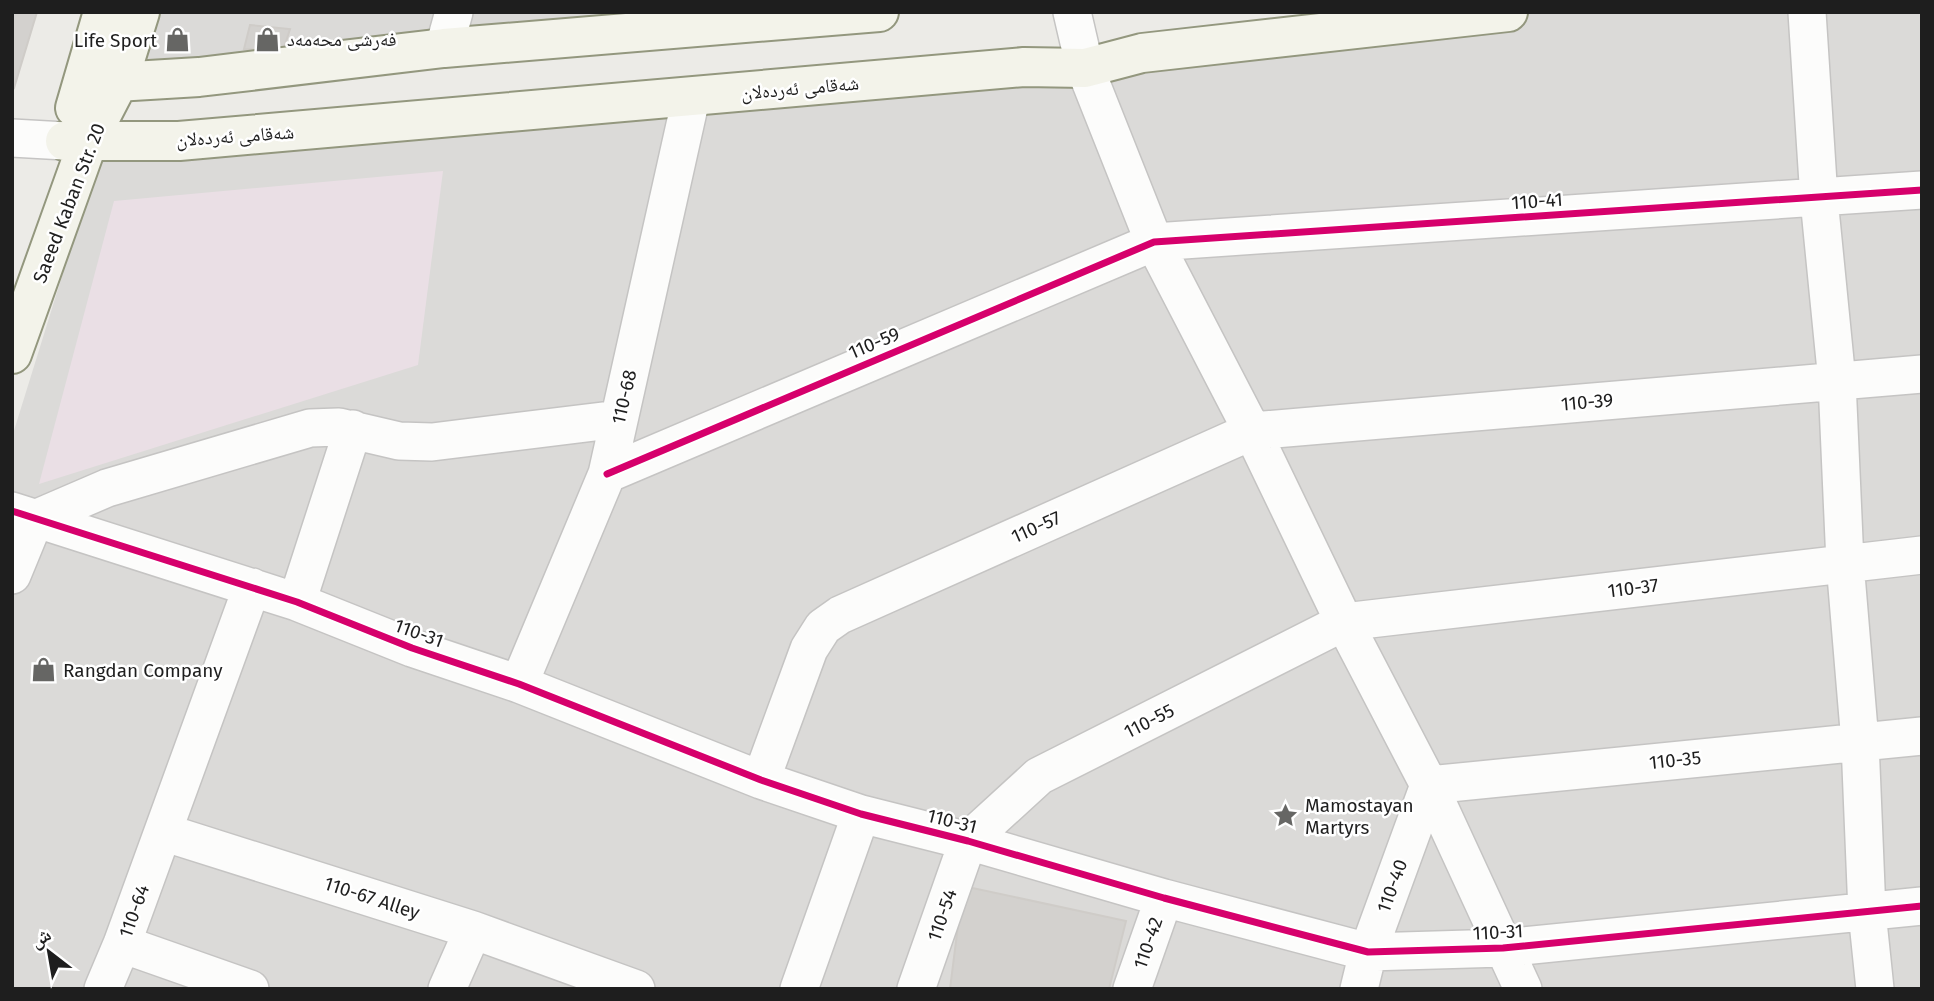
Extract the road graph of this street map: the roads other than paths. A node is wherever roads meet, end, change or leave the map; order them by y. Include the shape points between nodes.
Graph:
1 (103, 12) edge
2 (140, 12) edge
3 (551, 12) edge
4 (879, 12) edge
5 (1072, 12) edge
6 (1508, 12) edge
7 (1807, 12) edge
8 (727, 17) edge
9 (449, 30) edge
10 (497, 44) junction
11 (1085, 68) junction
12 (101, 83) junction
13 (691, 98) junction
14 (12, 138) edge
15 (77, 140) junction
16 (1922, 190) edge
17 (1819, 198) junction
18 (1154, 242) junction
19 (12, 286) edge
20 (12, 354) edge
21 (1922, 374) edge
22 (1837, 381) junction
23 (619, 419) junction
24 (353, 429) junction
25 (1252, 431) junction
26 (607, 474) junction
27 (24, 515) edge
28 (1922, 555) edge
29 (1845, 563) junction
30 (12, 575) edge
31 (252, 587) junction
32 (297, 602) junction
33 (1344, 622) junction
34 (519, 684) junction
35 (1922, 736) edge
36 (1860, 742) junction
37 (761, 780) junction
38 (1429, 785) junction
39 (861, 814) junction
40 (163, 832) junction
41 (968, 841) junction
42 (1164, 898) junction
43 (1922, 906) edge
44 (1867, 912) junction
45 (472, 930) junction
46 (122, 944) junction
47 (1503, 948) junction
48 (1368, 952) junction
49 (576, 979) edge
50 (103, 989) edge
51 (250, 989) edge
52 (447, 989) edge
53 (636, 989) edge
54 (799, 989) edge
55 (916, 989) edge
56 (1132, 989) edge
57 (1359, 989) edge
58 (1522, 989) edge
59 (1875, 989) edge

1 - 12 main road, Saeed Kaban Str. 20
2 - 12 main road, Saeed Kaban Str. 20
3 - 10 main road
4 - 8 main road
5 - 11 street
6 - 11 main road, شەقامی ئەردەلان via 1142,53
7 - 17 street
8 - 10 main road
9 - 10 main road
9 - 12 main road via 199,77
11 - 13 main road, شەقامی ئەردەلان via 1024,67
11 - 18 street
12 - 15 main road, Saeed Kaban Str. 20
13 - 15 main road, شەقامی ئەردەلان via 179,141
13 - 23 street, 110-68
14 - 15 street
15 - 19 main road, Saeed Kaban Str. 20
15 - 20 main road, Saeed Kaban Str. 20
16 - 17 street, 110-41
17 - 18 street, 110-41
17 - 22 street
18 - 25 street
18 - 26 street, 110-59
21 - 22 street, 110-39
22 - 25 street, 110-39
22 - 29 street
23 - 24 street via 432,442 399,441
23 - 26 street, 110-68
24 - 27 street via 325,426 297,432
24 - 32 street
25 - 33 street
25 - 37 street, 110-57 via 840,615 824,627 809,649
26 - 34 street, 110-68
27 - 30 street
27 - 31 street, 110-31
28 - 29 street, 110-37
29 - 33 street, 110-37
29 - 36 street
31 - 32 street, 110-31
31 - 40 street, 110-64
32 - 34 street, 110-31 via 412,649
33 - 38 street
33 - 41 street, 110-55 via 1039,776
34 - 37 street, 110-31
35 - 36 street, 110-35
36 - 38 street, 110-35
36 - 44 street
37 - 39 street, 110-31
38 - 47 street
38 - 48 street, 110-40
39 - 41 street, 110-31
39 - 54 street
40 - 45 street, 110-67 Alley
40 - 46 street, 110-64
41 - 42 street, 110-31
41 - 55 street, 110-54
42 - 48 street, 110-31
42 - 56 street, 110-42
43 - 44 street, 110-31
44 - 47 street, 110-31
44 - 59 street
45 - 49 street, 110-67 Alley
45 - 52 street
46 - 50 street, 110-64
46 - 51 street
47 - 48 street, 110-31
47 - 58 street
48 - 57 street, 110-40
49 - 53 street, 110-67 Alley

